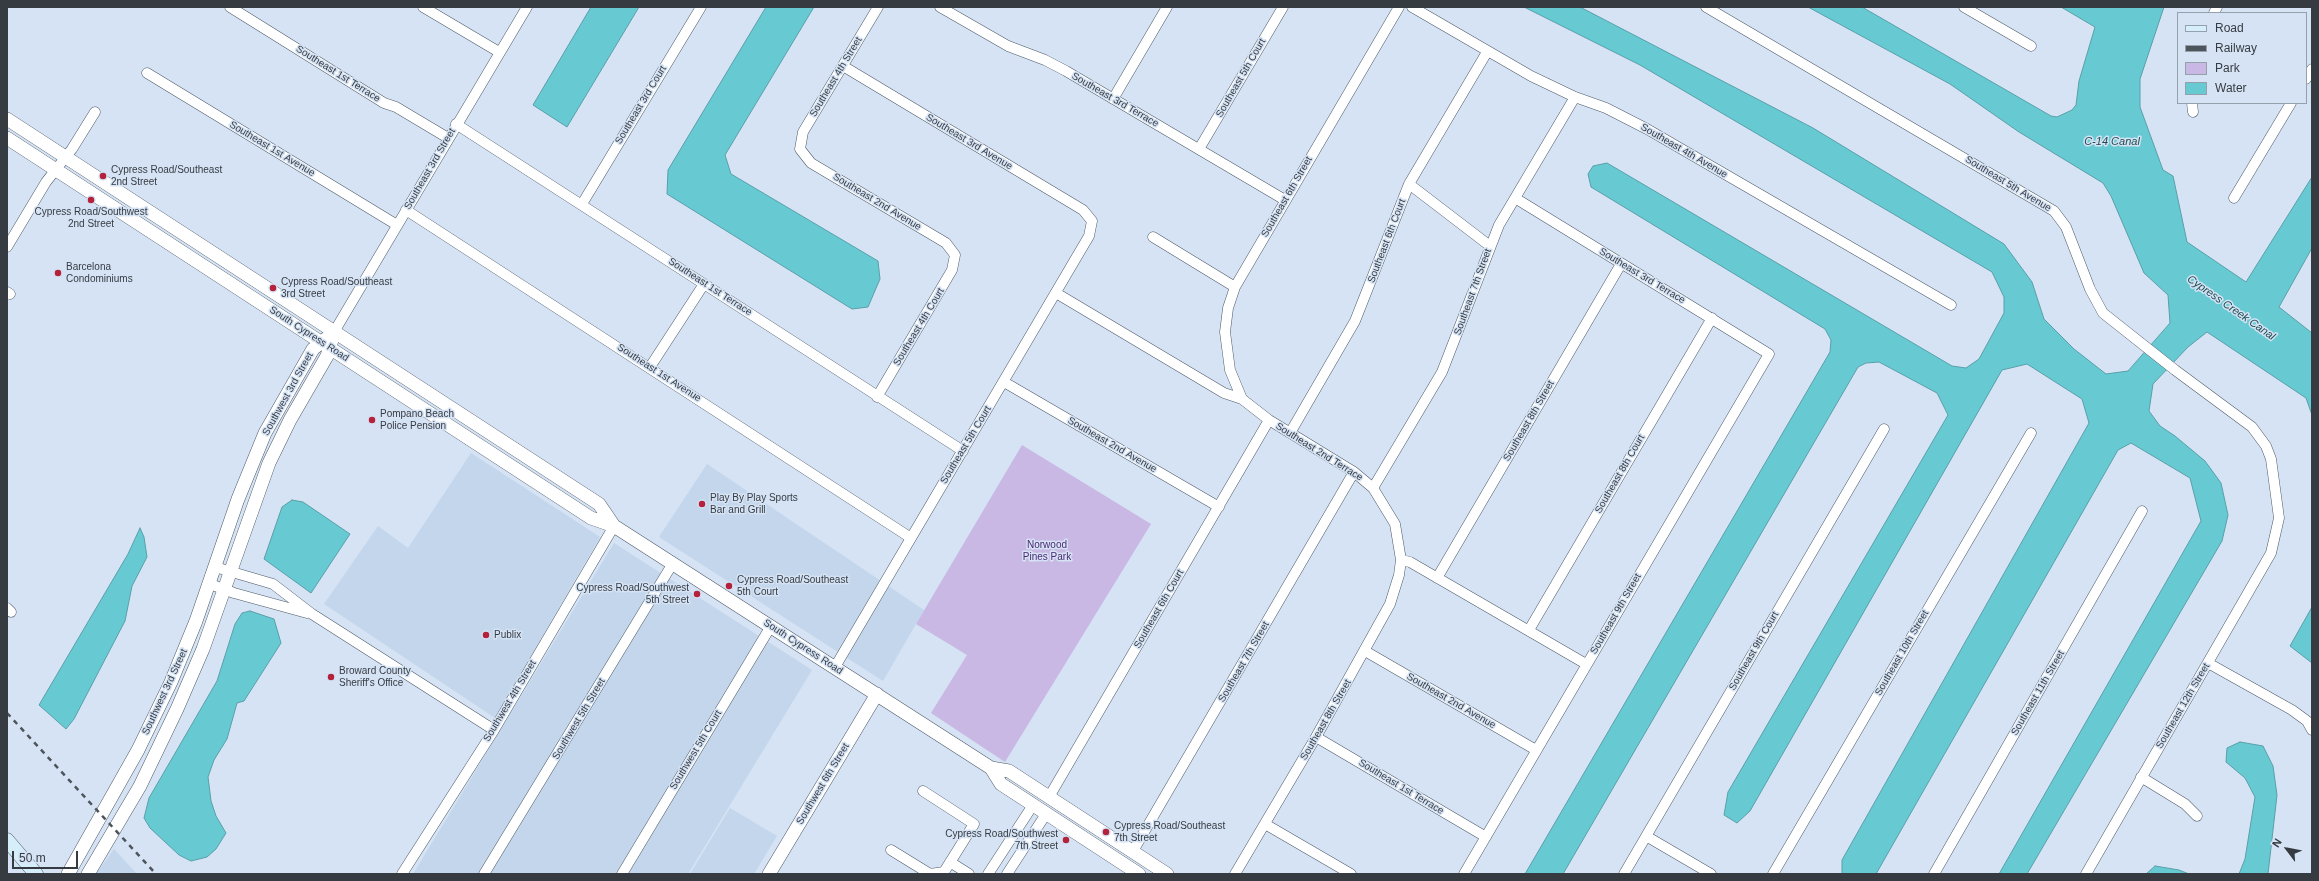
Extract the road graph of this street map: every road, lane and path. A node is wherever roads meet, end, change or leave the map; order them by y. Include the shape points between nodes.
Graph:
1 (230, 7) edge
2 (423, 7) edge
3 (527, 7) edge
4 (701, 7) edge
5 (878, 7) edge
6 (940, 7) edge
7 (1167, 7) edge
8 (1283, 7) edge
9 (1399, 7) edge
10 (1412, 7) edge
11 (1706, 7) edge
12 (1964, 7) edge
13 (2031, 46) dead end
14 (500, 52) junction
15 (1487, 52) junction
16 (843, 66) junction
17 (147, 73) dead end
18 (1575, 97) junction
19 (1113, 99) junction
20 (2290, 104) edge
21 (95, 112) dead end
22 (7, 119) edge
23 (456, 124) junction
24 (7, 138) edge
25 (448, 138) junction
26 (800, 149) joint
27 (1199, 149) junction
28 (66, 158) junction
29 (56, 169) junction
30 (1410, 184) junction
31 (1515, 198) junction
32 (2234, 198) dead end
33 (1286, 200) junction
34 (582, 204) junction
35 (406, 210) junction
36 (1092, 221) joint
37 (397, 225) junction
38 (1153, 237) dead end
39 (1490, 246) junction
40 (7, 248) edge
41 (955, 255) joint
42 (1621, 264) junction
43 (704, 284) junction
44 (1235, 286) junction
45 (1056, 293) junction
46 (1951, 304) dead end
47 (1712, 318) junction
48 (334, 332) junction
49 (325, 345) junction
50 (1769, 354) joint
51 (650, 366) junction
52 (1004, 382) junction
53 (877, 397) junction
54 (1242, 399) junction
55 (1268, 420) junction
56 (1884, 429) dead end
57 (1290, 433) junction
58 (2031, 433) dead end
59 (962, 451) junction
60 (1354, 472) junction
61 (1372, 488) junction
62 (1219, 507) junction
63 (2142, 511) dead end
64 (614, 526) junction
65 (2277, 536) joint
66 (911, 538) junction
67 (1401, 560) junction
68 (673, 563) junction
69 (215, 567) junction
70 (231, 572) junction
71 (1437, 578) junction
72 (210, 584) junction
73 (225, 590) junction
74 (312, 614) junction
75 (771, 626) junction
76 (1529, 630) junction
77 (1365, 651) junction
78 (2208, 662) junction
79 (1586, 664) junction
80 (835, 667) junction
81 (877, 694) junction
82 (494, 730) junction
83 (2312, 730) edge
84 (1316, 737) junction
85 (1536, 750) junction
86 (991, 768) junction
87 (2141, 777) junction
88 (922, 791) dead end
89 (1049, 797) junction
90 (1033, 805) junction
91 (1046, 814) junction
92 (2197, 816) dead end
93 (1265, 824) junction
94 (1646, 836) junction
95 (1486, 837) junction
96 (7, 840) edge
97 (891, 850) dead end
98 (1133, 851) junction
99 (950, 862) junction
100 (36, 874) edge
101 (68, 874) edge
102 (88, 874) edge
103 (402, 874) edge
104 (484, 874) edge
105 (622, 874) edge
106 (769, 874) edge
107 (930, 874) edge
108 (969, 874) edge
109 (988, 874) edge
110 (1008, 874) edge
111 (1139, 874) edge
112 (1167, 874) edge
113 (1235, 874) edge
114 (1351, 874) edge
115 (1464, 874) edge
116 (1624, 874) edge
117 (1711, 874) edge
118 (1773, 874) edge
119 (1934, 874) edge
120 (2086, 874) edge

1 - 25 street, Southeast 1st Terrace via 384,103 396,107
2 - 14 street
3 - 14 street, Southeast 3rd Street
4 - 34 street, Southeast 3rd Court
5 - 16 street, Southeast 4th Street
6 - 19 street, Southeast 3rd Terrace via 1008,46 1044,60
7 - 19 street
8 - 27 street, Southeast 5th Court
9 - 33 street, Southeast 6th Street
10 - 15 street, Southeast 4th Avenue
11 - 65 street, Southeast 5th Avenue via 2054,211 2066,227 2090,289 2103,313 2252,427 2266,446 2271,458 2279,518
12 - 13 street
14 - 23 street, Southeast 3rd Street
15 - 18 street, Southeast 4th Avenue
15 - 30 street, Southeast 6th Court
16 - 26 street, Southeast 4th Street via 803,132
16 - 36 street, Southeast 3rd Avenue via 1083,210
17 - 37 street, Southeast 1st Avenue
18 - 31 street, Southeast 7th Street
18 - 46 street, Southeast 4th Avenue via 1606,108 1647,129
19 - 27 street, Southeast 3rd Terrace
20 - 32 street
21 - 28 street
22 - 28 street, South Cypress Road
23 - 25 street, Southeast 3rd Street
23 - 34 street, Southeast 1st Terrace
24 - 29 street, South Cypress Road
25 - 35 street, Southeast 3rd Street
26 - 41 street, Southeast 2nd Avenue via 811,163 946,244
27 - 33 street, Southeast 3rd Terrace
28 - 29 street
28 - 48 street, South Cypress Road
29 - 40 street
29 - 49 street, South Cypress Road
30 - 39 street
30 - 57 street, Southeast 6th Court via 1355,321
31 - 39 street, Southeast 7th Street
31 - 42 street, Southeast 3rd Terrace
33 - 44 street, Southeast 6th Street
34 - 43 street, Southeast 1st Terrace
35 - 37 street, Southeast 3rd Street
35 - 51 street, Southeast 1st Avenue
36 - 45 street, Southeast 5th Court via 1089,236
37 - 48 street, Southeast 3rd Street
38 - 44 street
39 - 61 street, Southeast 7th Street via 1442,372
41 - 53 street, Southeast 4th Court via 952,270
42 - 47 street, Southeast 3rd Terrace
42 - 71 street, Southeast 8th Street
43 - 51 street
43 - 53 street, Southeast 1st Terrace
44 - 54 street, Southeast 6th Street via 1228,308 1225,332 1230,370
45 - 52 street, Southeast 5th Court
45 - 54 street, Southeast 2nd Terrace via 1224,393
47 - 50 street, Southeast 3rd Terrace
47 - 76 street, Southeast 8th Court
48 - 49 street, Southwest 3rd Street
48 - 64 street, South Cypress Road via 598,504
49 - 64 street, South Cypress Road via 591,518
49 - 69 street, Southwest 3rd Street via 313,349 265,433 238,499
49 - 70 street, Southwest 3rd Street via 327,356 277,446 259,489
50 - 79 street, Southeast 9th Street
51 - 66 street, Southeast 1st Avenue
52 - 59 street, Southeast 5th Court
52 - 62 street, Southeast 2nd Avenue
53 - 59 street, Southeast 1st Terrace
54 - 55 street, Southeast 2nd Terrace
55 - 57 street, Southeast 2nd Terrace
55 - 62 street, Southeast 6th Court
56 - 94 street, Southeast 9th Court
57 - 60 street, Southeast 2nd Terrace
58 - 118 street, Southeast 10th Street
59 - 66 street, Southeast 5th Court
60 - 61 street, Southeast 2nd Terrace
60 - 98 street, Southeast 7th Street
61 - 67 street, Southeast 2nd Terrace via 1395,524
62 - 89 street, Southeast 6th Court
63 - 119 street, Southeast 11th Street
64 - 68 street, South Cypress Road
64 - 82 street, Southwest 4th Street
65 - 78 street, Southeast 12th Street via 2271,553
66 - 80 street, Southeast 5th Court
67 - 71 street via 1410,562
67 - 77 street, Southeast 8th Street via 1390,604
68 - 75 street, South Cypress Road
68 - 104 street, Southwest 5th Street
69 - 70 street
69 - 72 street, Southwest 3rd Street
70 - 73 street, Southwest 3rd Street
70 - 74 street via 273,584
71 - 76 street
72 - 73 street
72 - 101 street, Southwest 3rd Street via 183,654 150,727
73 - 74 street
73 - 102 street, Southwest 3rd Street via 192,677 154,759 126,812
74 - 82 street
75 - 80 street, South Cypress Road
75 - 105 street, Southwest 5th Court
76 - 79 street
77 - 84 street, Southeast 8th Street
77 - 85 street, Southeast 2nd Avenue
78 - 83 street via 2292,710 2307,721
78 - 87 street, Southeast 12th Street
79 - 85 street, Southeast 9th Street
80 - 81 street, South Cypress Road
81 - 86 street, South Cypress Road
81 - 106 street, Southwest 6th Street
82 - 103 street, Southwest 4th Street
84 - 93 street, Southeast 8th Street
84 - 95 street, Southeast 1st Terrace
85 - 95 street, Southeast 9th Street
86 - 89 street, South Cypress Road via 1010,771
86 - 90 street, South Cypress Road via 1001,784
87 - 92 street via 2185,804
87 - 120 street, Southeast 12th Street
88 - 99 street via 974,824
89 - 98 street, South Cypress Road
90 - 91 street, South Cypress Road
90 - 109 street
91 - 110 street
91 - 111 street, South Cypress Road
93 - 113 street, Southeast 8th Street
93 - 114 street
94 - 116 street, Southeast 9th Court
94 - 117 street
95 - 115 street, Southeast 9th Street
96 - 100 main road
97 - 107 street
98 - 112 street, South Cypress Road
99 - 107 street via 944,872
99 - 108 street

